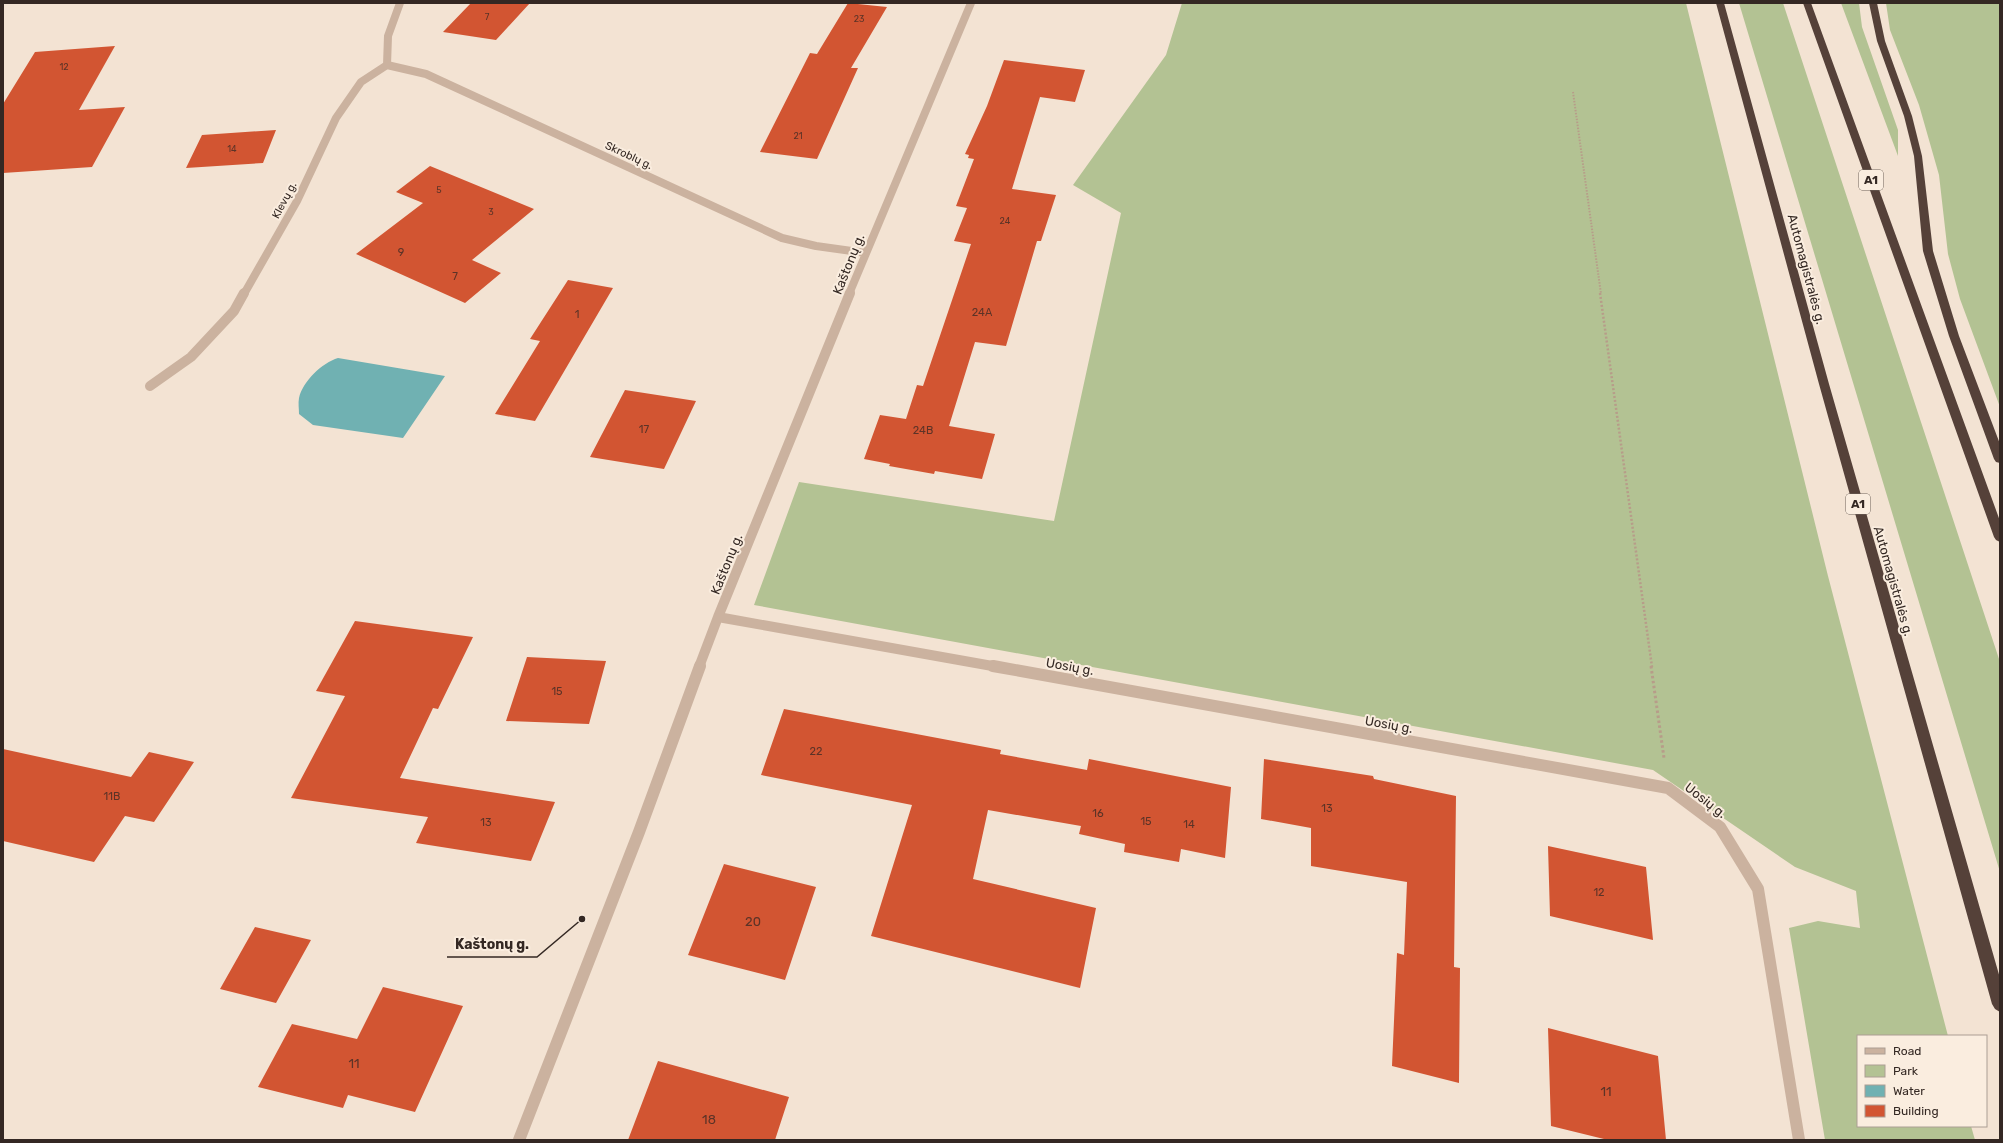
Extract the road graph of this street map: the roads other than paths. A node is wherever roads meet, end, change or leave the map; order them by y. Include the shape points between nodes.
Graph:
1 (400, 3) edge
2 (970, 3) edge
3 (1720, 3) edge
4 (1807, 3) edge
5 (1873, 3) edge
6 (387, 65) junction
7 (866, 253) junction
8 (150, 386) dead end
9 (2000, 459) edge
10 (2000, 537) edge
11 (718, 617) junction
12 (2000, 1004) edge
13 (519, 1140) edge
14 (1799, 1140) edge

1 - 6 street via 388,36
2 - 7 street, Kaštonų g.
3 - 12 highway, Automagistralės g. / A1 via 1824,384
4 - 10 highway, A1
5 - 9 highway via 1881,41 1908,116 1918,156 1928,251 1954,336
6 - 7 street, Skroblų g. via 426,74 782,238
6 - 8 street, Klevų g. via 361,82 336,118 297,201 234,311 191,357
7 - 11 street, Kaštonų g.
11 - 13 street, Kaštonų g. via 639,832
11 - 14 street, Uosių g. via 1668,788 1720,827 1758,888

